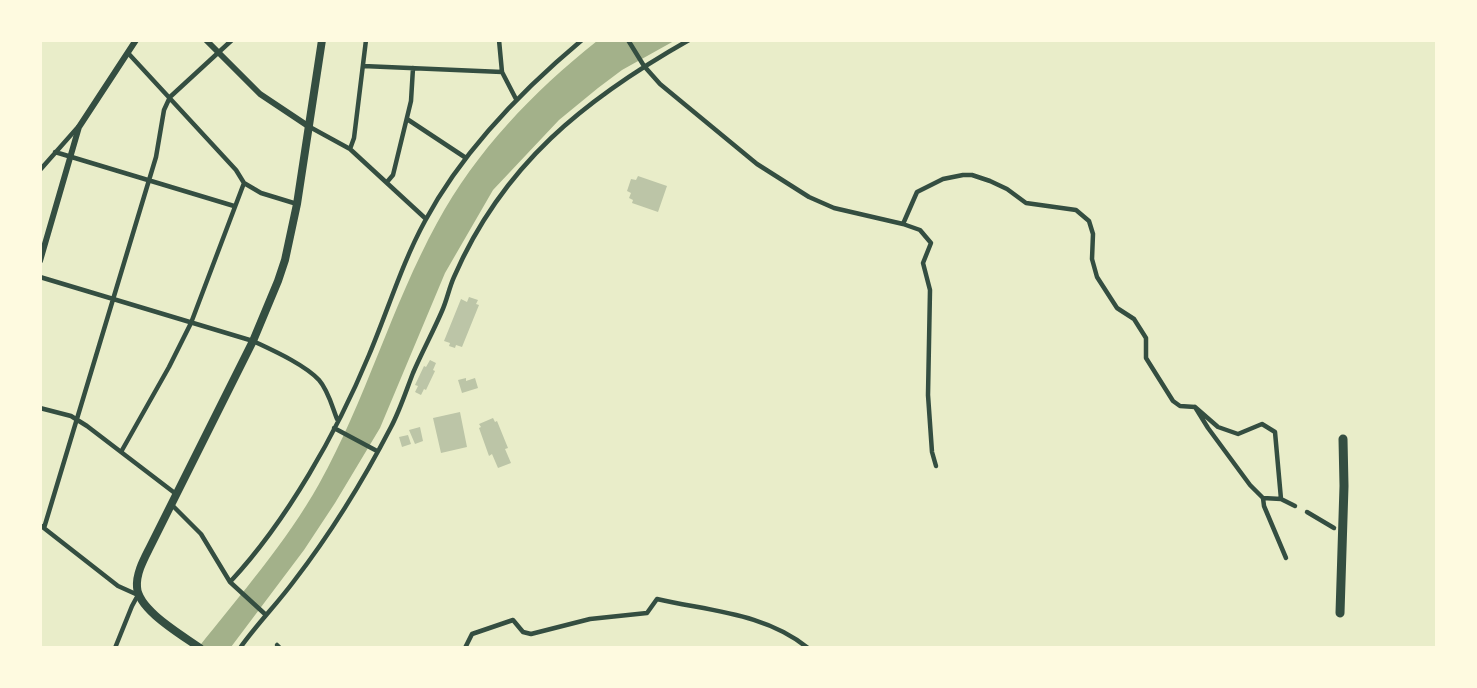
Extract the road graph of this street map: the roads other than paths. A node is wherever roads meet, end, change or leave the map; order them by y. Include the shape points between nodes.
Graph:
1 (136, 40) edge
2 (206, 40) edge
3 (232, 40) edge
4 (321, 40) edge
5 (366, 40) edge
6 (499, 40) edge
7 (582, 40) edge
8 (628, 40) edge
9 (689, 40) edge
10 (128, 52) junction
11 (218, 53) junction
12 (363, 66) junction
13 (644, 66) junction
14 (413, 68) junction
15 (502, 72) junction
16 (170, 97) junction
17 (516, 99) junction
18 (407, 119) junction
19 (308, 126) junction
20 (79, 127) junction
21 (350, 149) junction
22 (55, 152) junction
23 (70, 157) junction
24 (466, 158) junction
25 (40, 170) edge
26 (149, 179) junction
27 (387, 182) junction
28 (244, 183) junction
29 (297, 204) junction
30 (234, 206) junction
31 (426, 219) junction
32 (903, 224) junction
33 (40, 261) edge
34 (40, 277) edge
35 (113, 298) junction
36 (190, 323) junction
37 (253, 341) junction
38 (1195, 407) junction
39 (40, 408) edge
40 (77, 420) junction
41 (337, 420) junction
42 (333, 428) junction
43 (1343, 438) dead end
44 (377, 451) junction
45 (121, 452) junction
46 (936, 466) dead end
47 (176, 494) junction
48 (1263, 498) junction
49 (1281, 499) junction
50 (171, 504) junction
51 (1294, 506) dead end
52 (1306, 512) dead end
53 (42, 526) edge
54 (1334, 528) dead end
55 (1286, 558) dead end
56 (230, 582) junction
57 (138, 596) junction
58 (1341, 613) dead end
59 (265, 614) junction
60 (197, 645) edge
61 (115, 648) edge
62 (240, 648) edge
63 (465, 648) edge
64 (808, 648) edge

1 - 10 street
2 - 11 street
3 - 11 street
4 - 19 highway
5 - 12 street
6 - 15 street
7 - 17 street
8 - 13 street
9 - 13 street
10 - 16 street
10 - 20 street
11 - 16 street
11 - 19 street via 260,94
12 - 14 street
12 - 21 street
13 - 32 street via 660,84 757,164 809,198
13 - 44 street via 599,96 540,147 481,223 453,279 392,426
14 - 15 street
14 - 18 street
15 - 17 street
16 - 26 street
16 - 28 street
17 - 24 street
18 - 24 street
18 - 27 street via 393,175
19 - 21 street
19 - 29 highway
20 - 22 street
20 - 23 street
21 - 27 street
22 - 23 street
22 - 25 street
23 - 26 street
23 - 33 street
24 - 31 street
26 - 30 street
26 - 35 street
27 - 31 street
28 - 29 street via 261,193
28 - 30 street
29 - 37 highway via 282,270
30 - 36 street
31 - 41 street via 366,363
32 - 38 street via 917,192 943,179 963,175 990,181 1026,203 1076,210 1089,221 1097,277 1117,308 1134,318 1146,338 1146,358 1173,401
32 - 46 street via 920,231 931,243 923,263 930,290 928,395
34 - 35 street
35 - 36 street
35 - 40 street
36 - 37 street
36 - 45 street
37 - 41 street via 320,380
37 - 47 highway
38 - 48 street
38 - 49 street via 1218,428 1238,434 1262,424 1275,432
39 - 40 street
40 - 45 street
40 - 53 street
41 - 42 street
42 - 44 street
42 - 56 street via 277,523
43 - 58 highway
44 - 59 street via 315,552
45 - 47 street
47 - 50 highway
48 - 49 street
48 - 55 street
49 - 51 street
50 - 56 street via 201,534
50 - 57 highway via 141,566
52 - 54 street
53 - 57 street via 118,586
56 - 59 street
57 - 60 highway via 151,611
57 - 61 street
59 - 62 street
63 - 64 street via 472,634 513,621 523,632 531,634 590,619 647,613 657,599 767,622

